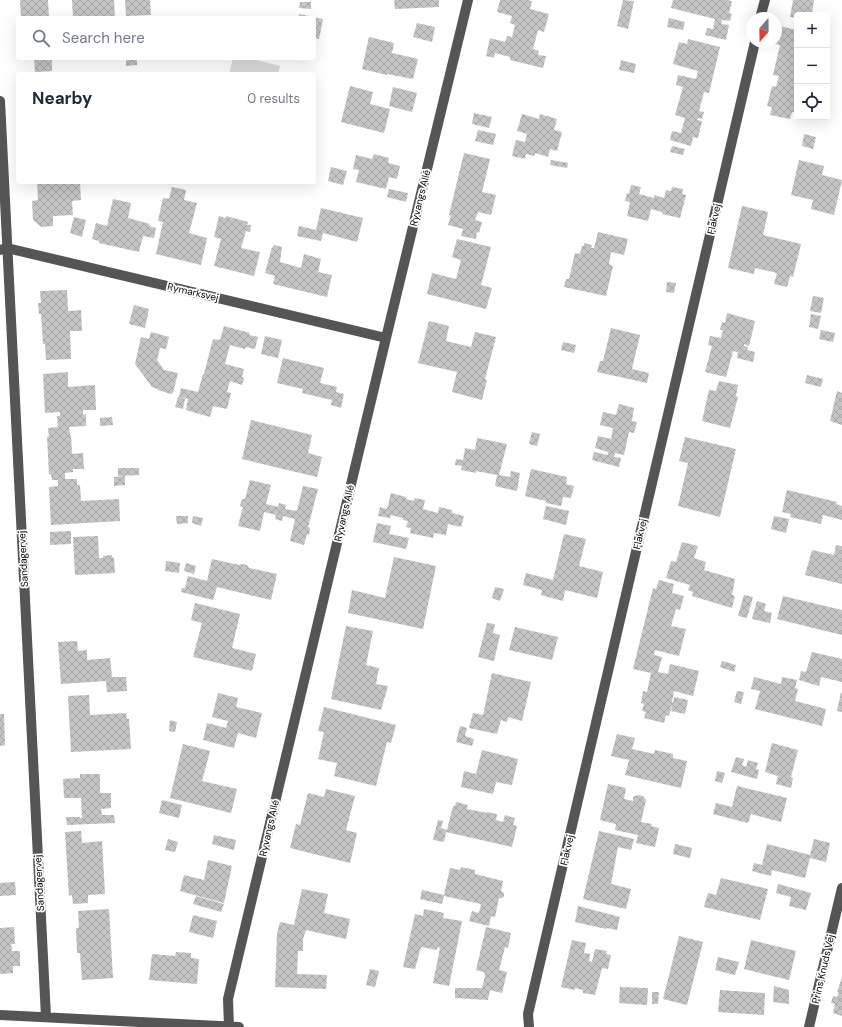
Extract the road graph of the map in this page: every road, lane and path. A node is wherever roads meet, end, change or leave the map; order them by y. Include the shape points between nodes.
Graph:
1 (468, 0) edge
2 (764, 0) edge
3 (761, 12) edge
4 (754, 48) edge
5 (0, 101) edge
6 (4, 249) edge
7 (386, 338) junction
8 (842, 888) edge
9 (0, 1015) edge
10 (46, 1017) junction
11 (132, 1024) edge
12 (229, 1026) edge
13 (239, 1027) edge
14 (529, 1027) edge
15 (809, 1027) edge

1 - 7 street, Ryvangs Allé
2 - 3 street
4 - 14 street, Flakvej via 528,1014
5 - 6 street, Sandagervej
6 - 7 street, Rymarksvej
6 - 10 street, Sandagervej
7 - 12 street, Ryvangs Allé via 228,999
8 - 15 street, Prins Knuds Vej
9 - 10 street
10 - 11 street
11 - 12 street
12 - 13 street

